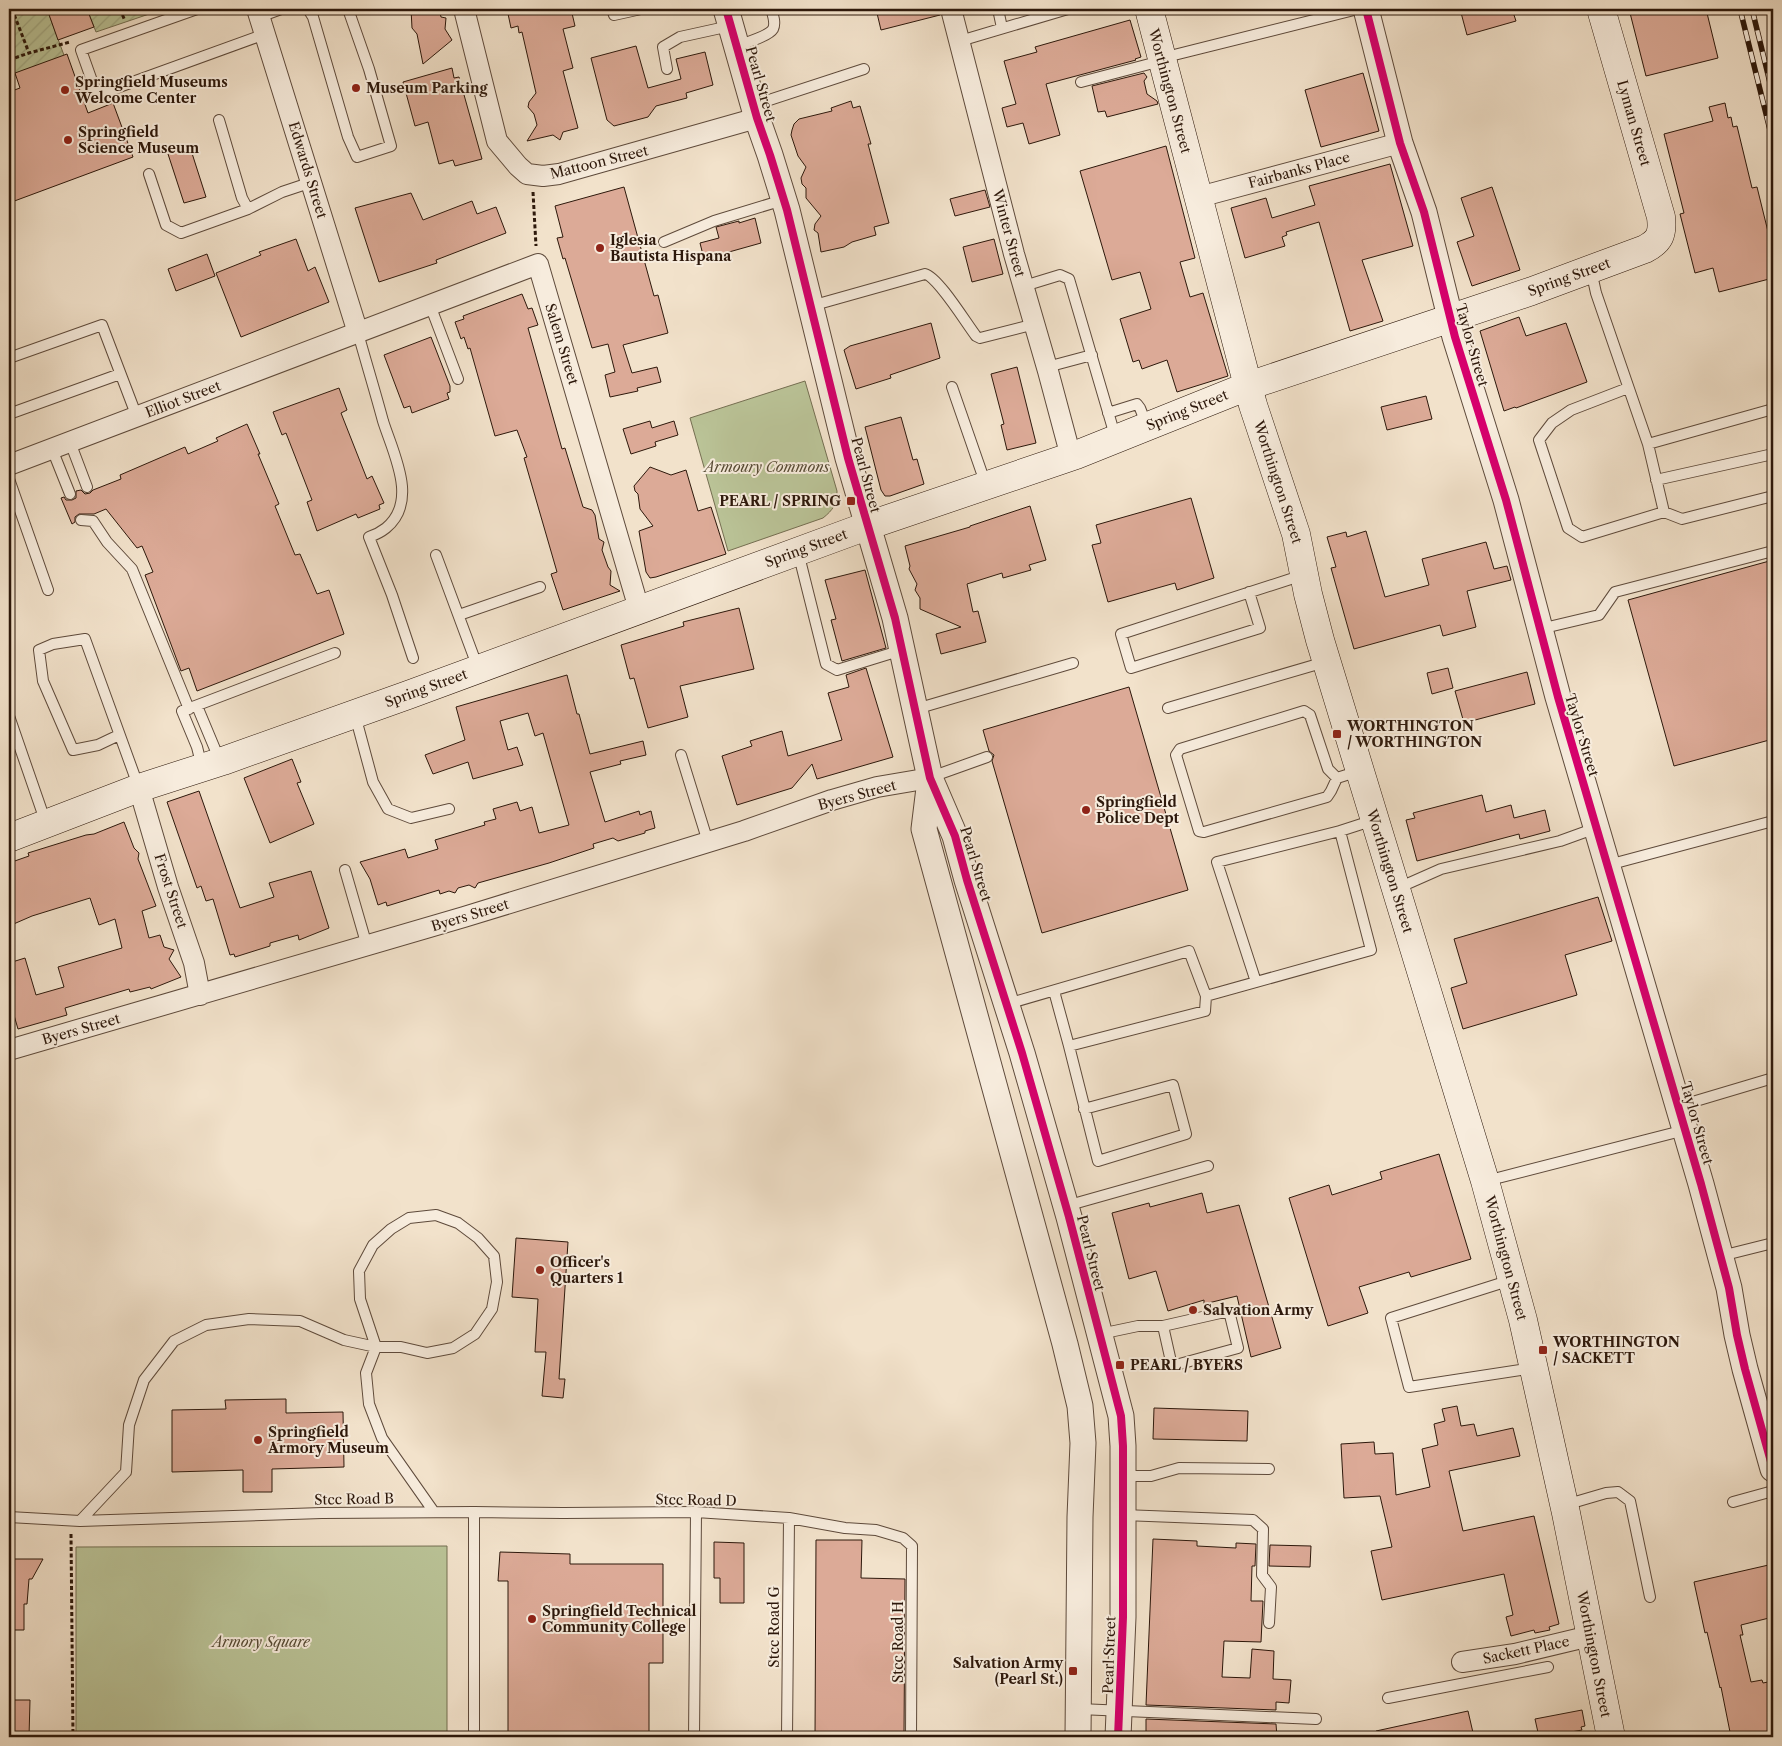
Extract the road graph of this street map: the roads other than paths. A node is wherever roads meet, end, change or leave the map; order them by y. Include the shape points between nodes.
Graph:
1 (197, 9) edge
2 (281, 9) edge
3 (308, 9) edge
4 (348, 9) edge
5 (464, 9) edge
6 (612, 9) edge
7 (641, 9) edge
8 (771, 9) edge
9 (951, 9) edge
10 (998, 9) edge
11 (1068, 9) edge
12 (1149, 9) edge
13 (1358, 9) edge
14 (1366, 9) edge
15 (1601, 9) edge
16 (260, 20) edge
17 (731, 27) edge
18 (1002, 28) junction
19 (960, 41) junction
20 (1162, 59) junction
21 (667, 69) dead end
22 (864, 69) dead end
23 (1081, 82) dead end
24 (755, 112) junction
25 (219, 120) dead end
26 (1400, 143) junction
27 (149, 174) dead end
28 (314, 181) junction
29 (1199, 197) junction
30 (784, 199) junction
31 (248, 208) junction
32 (1659, 238) joint
33 (664, 242) dead end
34 (1591, 269) junction
35 (1024, 286) junction
36 (430, 305) junction
37 (810, 306) junction
38 (1450, 318) junction
39 (1035, 324) junction
40 (358, 332) junction
41 (1092, 354) junction
42 (9, 358) edge
43 (1047, 367) junction
44 (120, 374) junction
45 (458, 379) dead end
46 (1248, 386) junction
47 (952, 387) dead end
48 (1628, 388) junction
49 (1773, 409) edge
50 (1108, 412) junction
51 (9, 414) edge
52 (137, 417) junction
53 (1147, 426) junction
54 (1116, 440) junction
55 (1648, 444) junction
56 (61, 445) junction
57 (1773, 454) edge
58 (1071, 457) junction
59 (9, 465) edge
60 (9, 479) edge
61 (1656, 480) junction
62 (987, 486) junction
63 (87, 487) dead end
64 (70, 494) dead end
65 (1773, 496) edge
66 (1664, 512) junction
67 (81, 520) dead end
68 (867, 526) junction
69 (798, 551) junction
70 (1773, 551) edge
71 (436, 555) dead end
72 (1304, 574) junction
73 (540, 587) dead end
74 (48, 590) dead end
75 (1249, 592) junction
76 (639, 609) junction
77 (458, 615) junction
78 (1540, 629) junction
79 (903, 650) junction
80 (335, 653) dead end
81 (412, 658) dead end
82 (1326, 662) junction
83 (1073, 663) dead end
84 (479, 669) junction
85 (1168, 708) dead end
86 (189, 709) junction
87 (916, 709) junction
88 (354, 714) junction
89 (9, 716) edge
90 (119, 734) junction
91 (680, 755) dead end
92 (987, 757) dead end
93 (211, 765) junction
94 (1348, 774) junction
95 (930, 778) junction
96 (139, 788) junction
97 (449, 809) dead end
98 (1374, 820) junction
99 (1773, 820) edge
100 (46, 824) junction
101 (1597, 828) junction
102 (1340, 831) junction
103 (9, 838) edge
104 (708, 842) junction
105 (1607, 866) junction
106 (345, 870) dead end
107 (1395, 890) junction
108 (367, 946) junction
109 (1256, 982) junction
110 (1054, 991) junction
111 (200, 995) junction
112 (1206, 996) junction
113 (1007, 1004) junction
114 (974, 1014) junction
115 (1069, 1046) junction
116 (9, 1050) edge
117 (1773, 1078) edge
118 (1678, 1106) junction
119 (1084, 1110) junction
120 (1686, 1130) junction
121 (1208, 1166) dead end
122 (1485, 1181) junction
123 (1066, 1206) junction
124 (1773, 1243) edge
125 (1721, 1256) junction
126 (1512, 1280) junction
127 (1163, 1326) junction
128 (1099, 1334) junction
129 (1065, 1344) junction
130 (376, 1347) junction
131 (1534, 1368) junction
132 (1269, 1469) dead end
133 (1773, 1469) edge
134 (1122, 1476) junction
135 (1773, 1492) edge
136 (1733, 1502) dead end
137 (1564, 1505) junction
138 (434, 1512) junction
139 (474, 1512) junction
140 (696, 1512) junction
141 (1122, 1515) junction
142 (9, 1516) edge
143 (789, 1518) junction
144 (76, 1521) junction
145 (912, 1546) joint
146 (1650, 1597) dead end
147 (1269, 1622) dead end
148 (1590, 1636) junction
149 (1462, 1662) joint
150 (1548, 1667) dead end
151 (1466, 1683) junction
152 (1388, 1698) dead end
153 (1079, 1709) junction
154 (1119, 1711) junction
155 (1316, 1719) dead end
156 (474, 1737) edge
157 (694, 1737) edge
158 (787, 1737) edge
159 (911, 1737) edge
160 (1078, 1737) edge
161 (1118, 1737) edge
162 (1611, 1737) edge

1 - 16 lane via 81,50 97,95
2 - 16 lane
3 - 4 lane via 357,157 391,146
5 - 24 street, Mattoon Street via 497,141 522,171 532,175 559,174
6 - 7 lane via 614,15
8 - 17 lane via 775,22 767,34
9 - 19 street, Winter Street
10 - 18 lane
11 - 18 lane
12 - 20 main road, Worthington Street
13 - 20 lane
14 - 26 street, Taylor Street
15 - 32 main road, Lyman Street via 1661,216
16 - 28 street, Edwards Street
17 - 21 lane via 680,37 663,47
17 - 24 street, Pearl Street
18 - 19 lane
19 - 35 street, Winter Street
20 - 23 lane
20 - 29 main road, Worthington Street
22 - 24 lane
24 - 30 street, Pearl Street
25 - 31 lane via 242,198
26 - 29 street, Fairbanks Place
26 - 38 street, Taylor Street via 1424,212
27 - 31 lane via 166,225 181,233
28 - 31 lane
28 - 40 street, Edwards Street
29 - 46 main road, Worthington Street
30 - 33 lane via 714,221
30 - 37 street, Pearl Street
32 - 34 main road, Spring Street via 1645,249
34 - 38 main road, Spring Street
34 - 48 lane
35 - 39 street, Winter Street
35 - 41 lane via 1060,275 1069,279
36 - 40 street
36 - 45 lane
36 - 76 street, Salem Street via 538,264
37 - 39 lane via 925,274 940,286 980,338
37 - 68 street, Pearl Street
38 - 46 main road, Spring Street
38 - 78 street, Taylor Street via 1506,500
39 - 43 street, Winter Street
40 - 52 street, Elliot Street
40 - 81 lane via 402,484 396,516 387,528 369,537
41 - 43 lane
41 - 50 lane
42 - 44 lane via 102,325
43 - 58 street, Winter Street
44 - 51 lane
44 - 52 lane
46 - 53 main road, Spring Street
46 - 72 main road, Worthington Street via 1294,526
47 - 62 lane
48 - 55 lane
48 - 66 lane via 1571,410 1552,424 1539,440 1568,528 1582,537
49 - 55 lane
50 - 53 lane via 1136,404
50 - 54 lane
52 - 56 street, Elliot Street
53 - 54 main road, Spring Street
54 - 58 main road, Spring Street
55 - 61 lane
56 - 59 street, Elliot Street
56 - 63 lane
56 - 64 lane
57 - 61 lane
58 - 62 main road, Spring Street
60 - 74 lane
61 - 66 lane
62 - 68 main road, Spring Street
65 - 66 lane via 1682,519
67 - 86 lane via 95,517 107,542 132,569
68 - 69 main road, Spring Street
68 - 79 street, Pearl Street
69 - 76 main road, Spring Street
69 - 79 lane via 826,664 837,670
70 - 78 lane via 1615,592 1599,615
71 - 77 lane
72 - 75 lane
72 - 82 main road, Worthington Street
73 - 77 lane
75 - 75 lane via 1121,634 1131,668 1260,628
76 - 84 main road, Spring Street
77 - 84 lane
78 - 101 street, Taylor Street
79 - 87 street, Pearl Street
80 - 86 lane
82 - 85 lane
82 - 94 main road, Worthington Street
83 - 87 lane
84 - 88 main road, Spring Street
86 - 93 lane
86 - 93 lane via 197,747
87 - 95 street, Pearl Street
88 - 93 main road, Spring Street
88 - 97 lane via 373,782 388,809 411,818
89 - 100 lane
90 - 90 lane via 85,639 38,650 43,681 73,750 98,745
90 - 96 lane
91 - 104 lane
92 - 95 lane
93 - 96 main road, Spring Street
94 - 94 lane via 1328,769 1310,715 1304,712 1180,749 1176,755 1198,831 1204,832 1327,796
94 - 98 main road, Worthington Street
95 - 104 street, Byers Street via 840,798
95 - 113 street, Pearl Street via 955,836
95 - 114 street, Pearl Street via 924,829
96 - 100 main road, Spring Street
96 - 111 street, Frost Street via 194,963
98 - 102 lane
98 - 107 main road, Worthington Street
99 - 105 lane
100 - 103 main road, Spring Street
101 - 105 street, Taylor Street
101 - 107 lane via 1560,841 1442,869
102 - 109 lane via 1371,950
102 - 109 lane via 1217,862
104 - 108 street, Byers Street
105 - 118 street, Taylor Street
106 - 108 lane
107 - 122 main road, Worthington Street
108 - 111 street, Byers Street
109 - 112 lane
110 - 112 lane via 1189,951
110 - 113 lane
110 - 115 lane
111 - 116 street, Byers Street
112 - 115 lane via 1204,1010
113 - 114 street
113 - 123 street, Pearl Street
114 - 129 street, Pearl Street
115 - 119 lane
117 - 118 lane
118 - 120 street, Taylor Street
119 - 119 lane via 1098,1162 1186,1134 1173,1085
120 - 122 lane
120 - 125 street, Taylor Street
121 - 123 lane
122 - 126 main road, Worthington Street
123 - 128 street, Pearl Street
124 - 125 lane
125 - 133 street, Taylor Street via 1737,1335
126 - 131 main road, Worthington Street
126 - 131 lane via 1391,1318 1409,1387
127 - 127 lane via 1229,1310 1238,1348 1172,1366
127 - 128 lane via 1138,1326
128 - 129 street
128 - 134 street, Pearl Street via 1121,1416
129 - 153 street, Pearl Street via 1080,1406 1083,1443
130 - 130 lane via 401,1347 428,1353 452,1348 475,1334 492,1309 497,1282 494,1256 478,1238 458,1223 436,1215 409,1218 373,1245 359,1271 360,1299
130 - 138 lane via 366,1374 369,1404 382,1438
130 - 144 lane via 344,1340 300,1321 249,1319 206,1325 174,1341 144,1380 129,1425 126,1472
131 - 137 main road, Worthington Street
132 - 134 lane via 1179,1468 1151,1476
134 - 141 street, Pearl Street
135 - 136 lane
137 - 146 lane via 1618,1492 1630,1501
137 - 148 main road, Worthington Street
138 - 139 lane, Stcc Road B
138 - 144 lane, Stcc Road B
139 - 140 lane, Stcc Road D
139 - 156 lane
140 - 143 lane, Stcc Road D
140 - 157 lane
141 - 147 lane via 1253,1520 1263,1529 1262,1575 1271,1587
141 - 154 street, Pearl Street via 1123,1617
142 - 144 lane, Stcc Road B
143 - 145 lane, Stcc Road D via 876,1530 903,1538
143 - 158 lane, Stcc Road G
145 - 159 lane, Stcc Road H
148 - 149 street, Sackett Place via 1516,1654
148 - 162 main road, Worthington Street
149 - 151 lane
150 - 151 lane
151 - 152 lane
153 - 154 lane
153 - 160 street, Pearl Street
154 - 155 lane
154 - 161 street, Pearl Street

